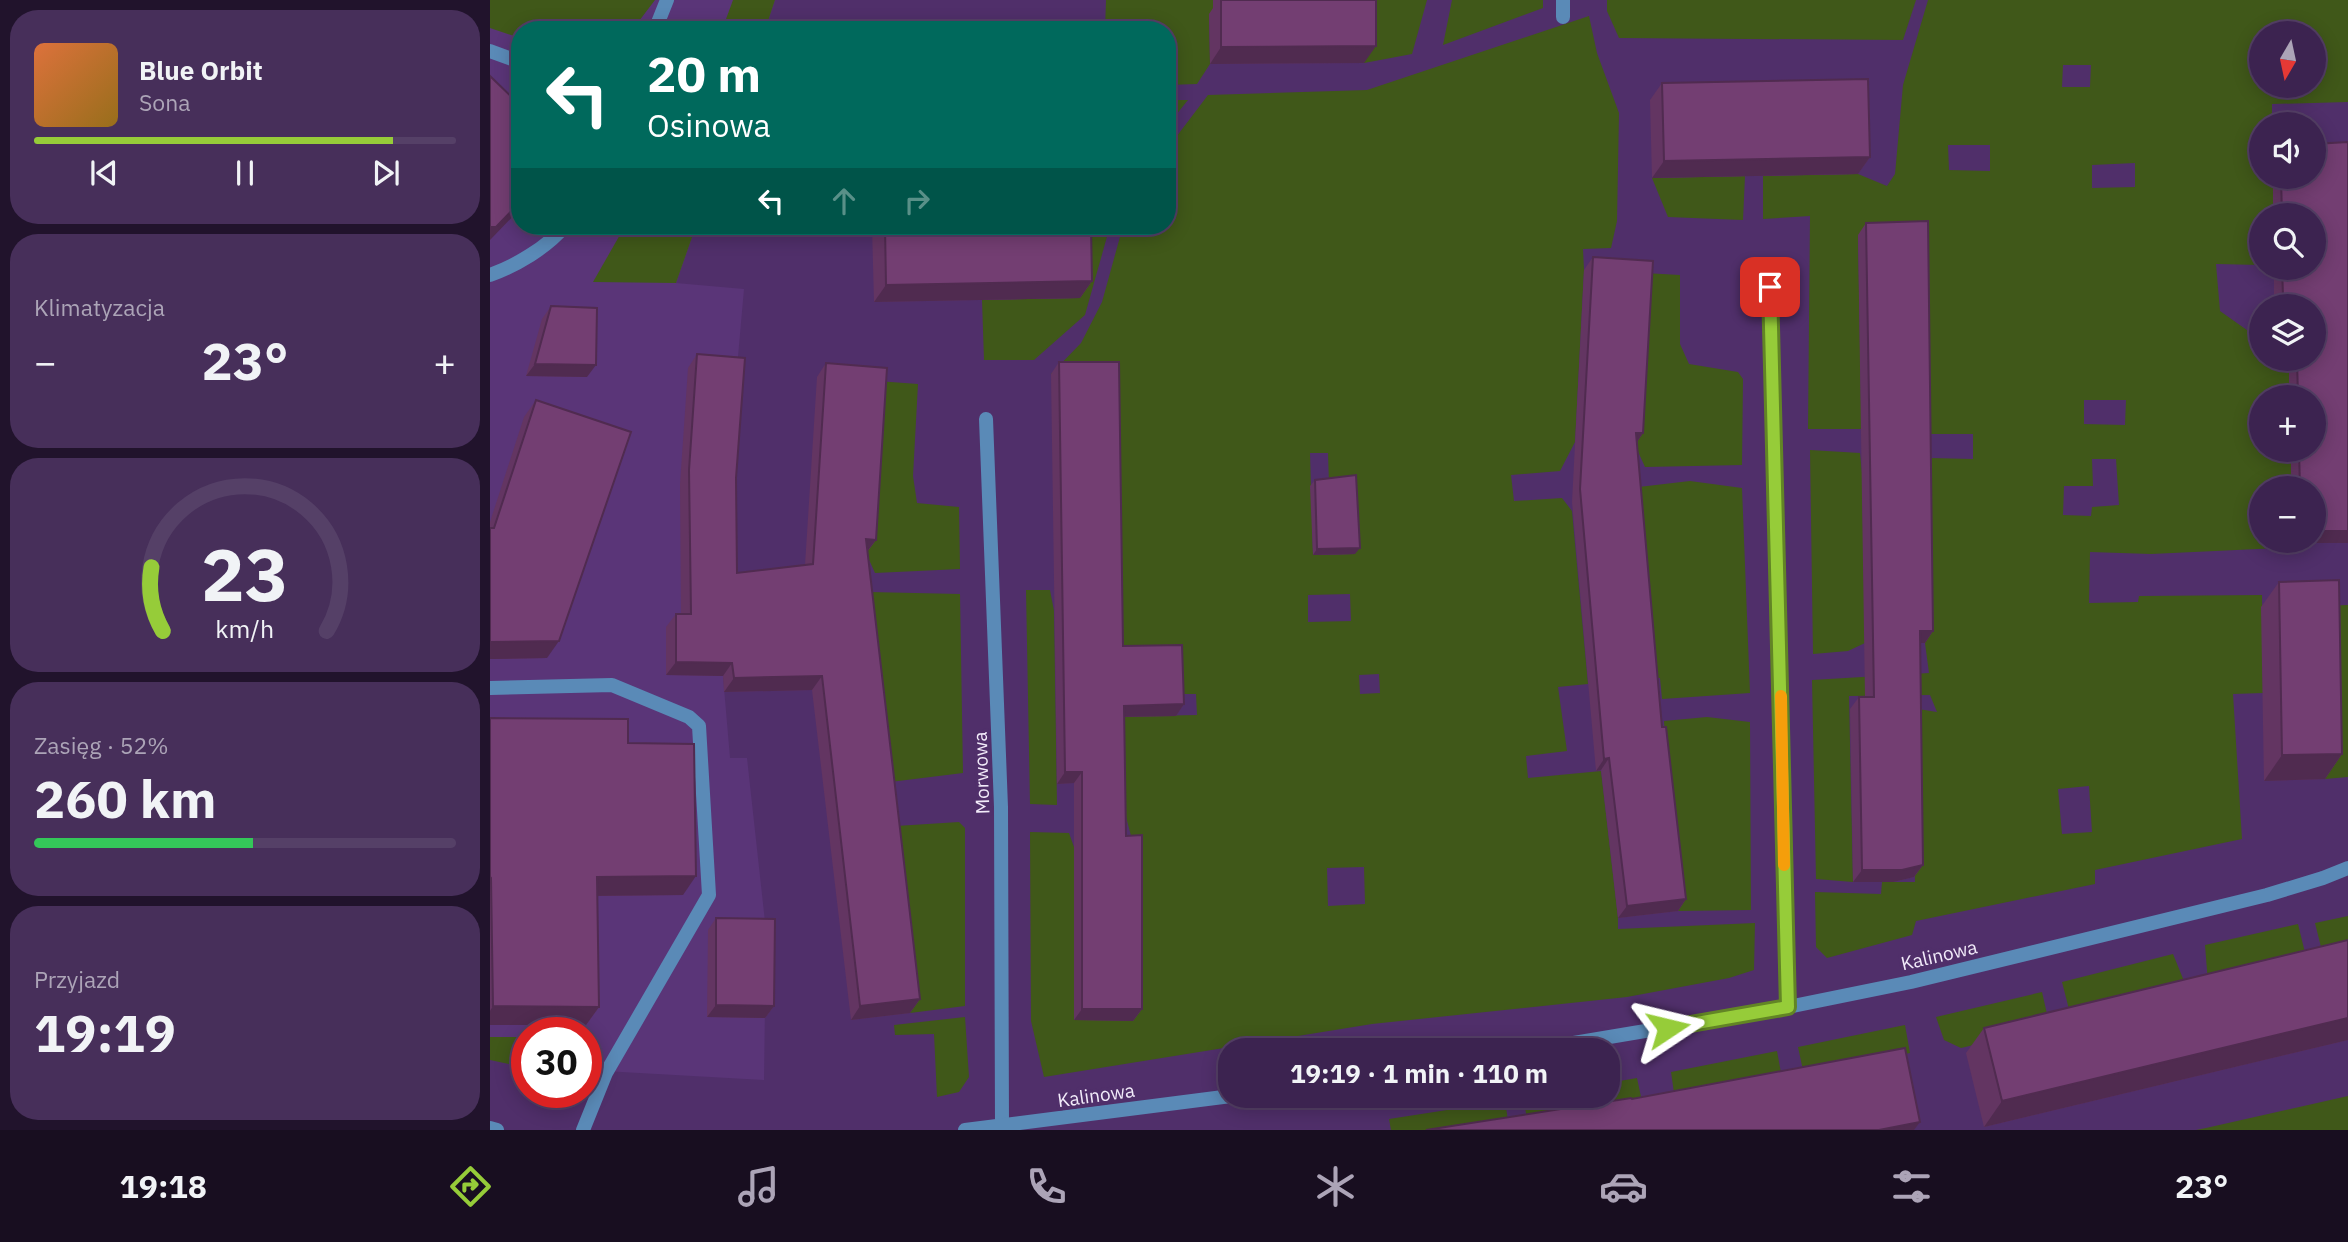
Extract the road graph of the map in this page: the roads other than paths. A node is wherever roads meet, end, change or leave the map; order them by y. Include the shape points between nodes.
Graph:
1 (667, 0) edge
2 (1563, 0) edge
3 (1563, 17) dead end
4 (659, 21) edge
5 (490, 51) edge
6 (511, 59) edge
7 (554, 235) edge
8 (490, 275) edge
9 (1770, 287) dead end
10 (986, 419) dead end
11 (490, 688) edge
12 (2348, 868) edge
13 (1788, 1007) junction
14 (1603, 1038) edge
15 (1218, 1098) edge
16 (1002, 1126) junction
17 (490, 1128) edge
18 (497, 1130) edge
19 (583, 1130) edge
20 (965, 1130) edge

1 - 4 street
2 - 3 street
5 - 6 street
7 - 8 street via 533,253
9 - 13 street
10 - 16 street, Morwowa via 1002,819
11 - 19 street via 612,685 689,717 699,726 709,895 606,1073
12 - 13 street, Kalinowa via 2267,895 1911,982
13 - 14 street, Kalinowa
15 - 16 street, Kalinowa
16 - 20 street, Kalinowa
17 - 18 street

